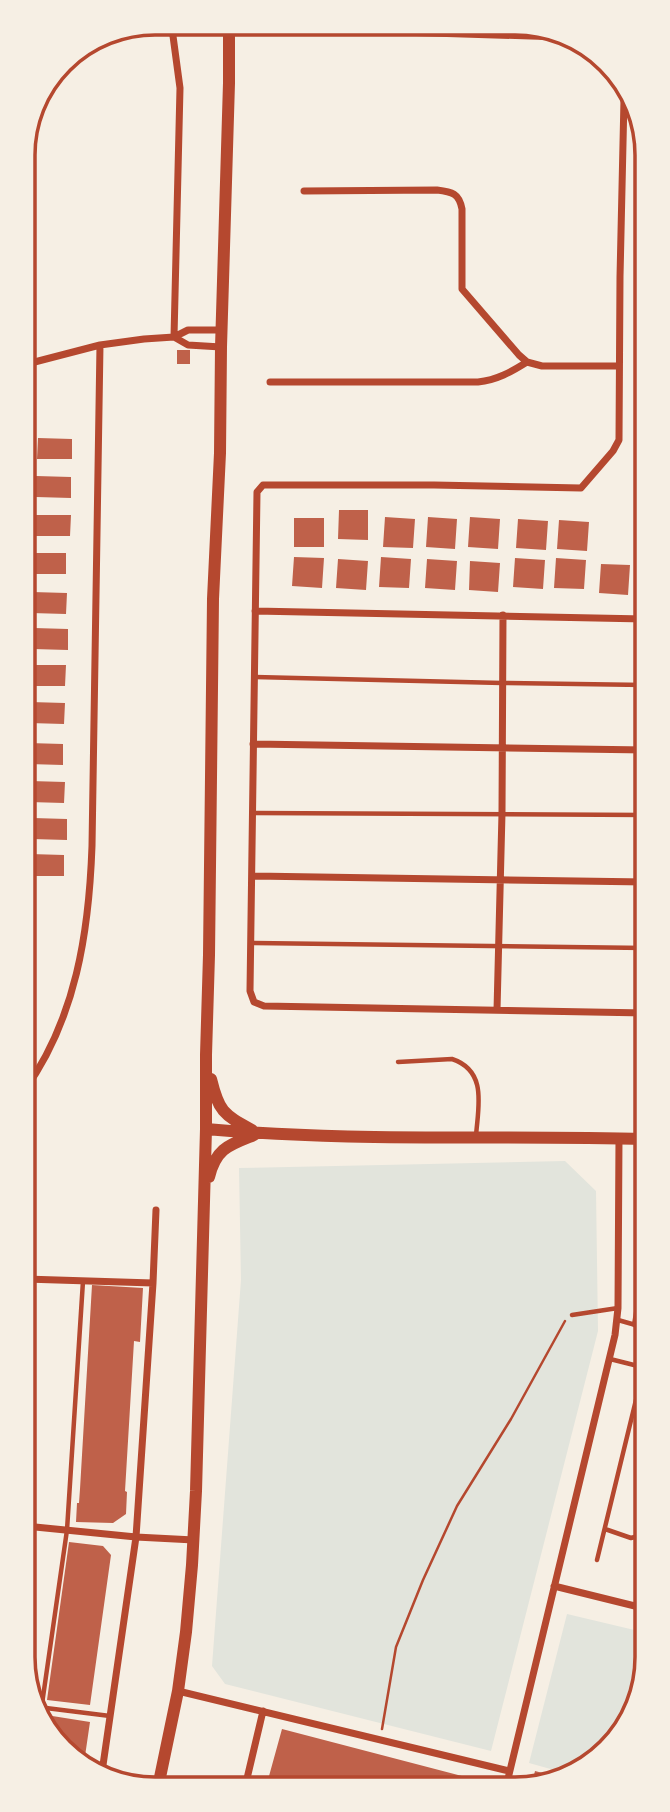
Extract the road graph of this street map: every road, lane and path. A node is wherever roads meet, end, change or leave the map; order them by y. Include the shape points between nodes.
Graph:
1 (173, 35) edge
2 (229, 35) edge
3 (497, 35) edge
4 (525, 36) edge
5 (624, 104) edge
6 (304, 191) dead end
7 (222, 330) junction
8 (174, 337) junction
9 (100, 345) junction
10 (221, 346) junction
11 (35, 362) edge
12 (527, 362) junction
13 (619, 366) junction
14 (270, 382) dead end
15 (255, 611) junction
16 (503, 615) junction
17 (635, 619) edge
18 (254, 677) junction
19 (502, 683) junction
20 (635, 685) edge
21 (253, 744) junction
22 (502, 748) junction
23 (635, 750) edge
24 (251, 813) junction
25 (502, 813) junction
26 (635, 815) edge
27 (252, 876) junction
28 (500, 879) junction
29 (635, 882) edge
30 (251, 943) junction
31 (499, 947) junction
32 (635, 948) edge
33 (497, 1010) junction
34 (635, 1013) edge
35 (206, 1055) junction
36 (398, 1062) dead end
37 (35, 1074) edge
38 (206, 1129) junction
39 (257, 1134) junction
40 (476, 1137) junction
41 (619, 1138) junction
42 (635, 1139) edge
43 (205, 1195) junction
44 (156, 1210) dead end
45 (35, 1279) edge
46 (83, 1280) junction
47 (153, 1283) junction
48 (618, 1308) junction
49 (572, 1315) joint
50 (635, 1319) edge
51 (618, 1320) junction
52 (634, 1325) joint
53 (609, 1359) junction
54 (635, 1366) edge
55 (635, 1407) edge
56 (35, 1527) edge
57 (604, 1529) junction
58 (67, 1530) junction
59 (136, 1537) junction
60 (635, 1537) edge
61 (194, 1540) junction
62 (597, 1560) dead end
63 (555, 1586) junction
64 (635, 1606) edge
65 (178, 1690) junction
66 (42, 1696) edge
67 (47, 1709) edge
68 (264, 1711) junction
69 (110, 1716) junction
70 (380, 1740) junction
71 (103, 1765) edge
72 (509, 1771) junction
73 (160, 1777) edge
74 (248, 1777) edge
75 (508, 1777) edge

1 - 8 street via 180,88
2 - 7 main road
3 - 4 street
5 - 13 street
6 - 12 street via 437,190 456,194 462,209 462,289
7 - 8 street via 188,330
7 - 10 main road
8 - 9 street
8 - 10 street via 188,345
9 - 11 street
9 - 37 street via 89,909 60,1026
10 - 35 main road
12 - 13 street
12 - 14 street via 504,376 478,382
13 - 15 street via 620,440 581,488 260,488 256,498
15 - 16 street
15 - 18 street
16 - 17 street
16 - 19 street
18 - 19 lane
18 - 21 street
19 - 20 lane
19 - 22 street
21 - 22 street
21 - 24 street
22 - 23 street
22 - 25 street
24 - 25 lane
24 - 27 street
25 - 26 lane
25 - 28 street
27 - 28 street
27 - 30 street
28 - 29 street
28 - 31 street
30 - 31 lane
30 - 33 street via 250,991 258,1005
31 - 32 lane
31 - 33 street
33 - 34 street
35 - 38 main road
35 - 39 main road via 217,1103
36 - 40 lane via 452,1059 469,1070 479,1088
38 - 39 main road
38 - 43 main road
39 - 40 main road
39 - 43 main road via 222,1150
40 - 41 main road
41 - 42 main road
41 - 48 street
43 - 61 main road
44 - 47 street
45 - 46 street
46 - 47 street
46 - 58 lane
47 - 59 street
48 - 49 lane
48 - 51 street
49 - 70 path via 457,1506 423,1580 396,1647
50 - 52 lane
51 - 52 lane
51 - 53 street
53 - 54 lane
53 - 63 street
55 - 57 lane
56 - 58 street
57 - 60 lane
57 - 62 lane
58 - 59 street
58 - 66 lane
59 - 61 street
59 - 69 street
61 - 65 main road
63 - 64 street
63 - 72 street
65 - 68 street
65 - 73 main road
67 - 69 lane
68 - 70 street
68 - 74 street
69 - 71 street
70 - 72 street
72 - 75 street

